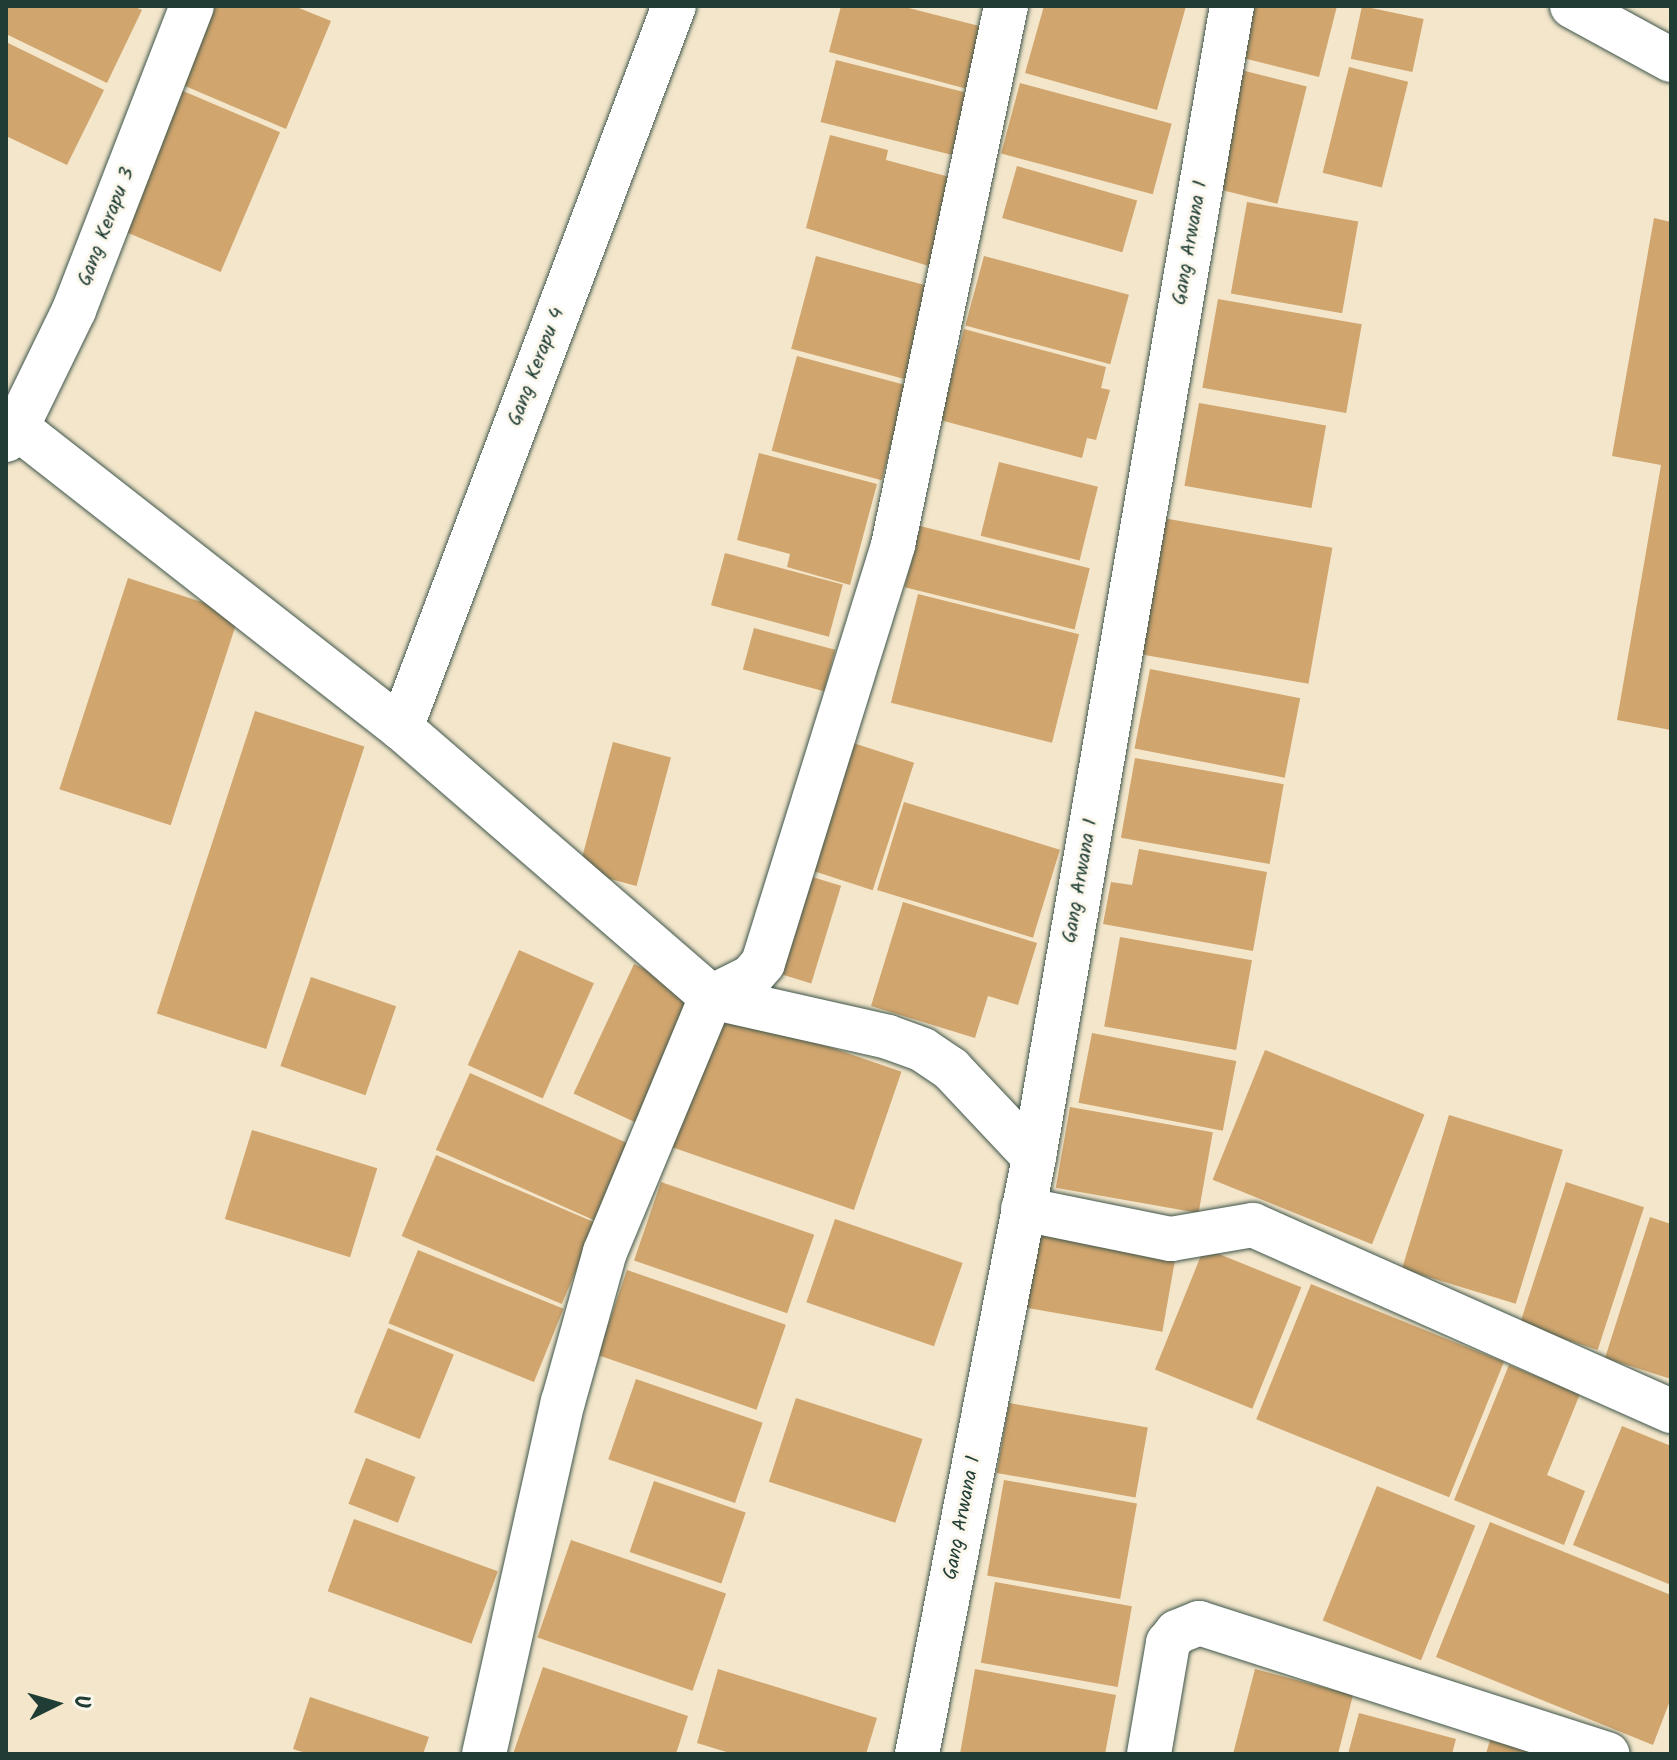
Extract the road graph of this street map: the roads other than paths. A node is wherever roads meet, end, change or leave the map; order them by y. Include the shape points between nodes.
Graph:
1 (192, 6) edge
2 (674, 6) edge
3 (1006, 6) edge
4 (1232, 6) edge
5 (1572, 6) edge
6 (1671, 60) edge
7 (10, 429) edge
8 (401, 728) junction
9 (711, 997) junction
10 (1034, 1157) junction
11 (1023, 1209) junction
12 (1671, 1411) edge
13 (484, 1754) edge
14 (917, 1754) edge
15 (1149, 1754) edge
16 (1607, 1754) edge

1 - 7 street, Gang Kerapu 3 via 74,310
2 - 8 street, Gang Kerapu 4
3 - 9 street via 893,545 763,963 751,977
4 - 10 street, Gang Arwana 1
5 - 6 street
7 - 8 street
8 - 9 street
9 - 10 street via 888,1037 923,1050 951,1069
9 - 13 street via 605,1252 563,1402
10 - 11 street, Gang Arwana 1
11 - 12 street via 1171,1239 1253,1225
11 - 14 street, Gang Arwana 1
15 - 16 street via 1168,1643 1177,1632 1199,1623

